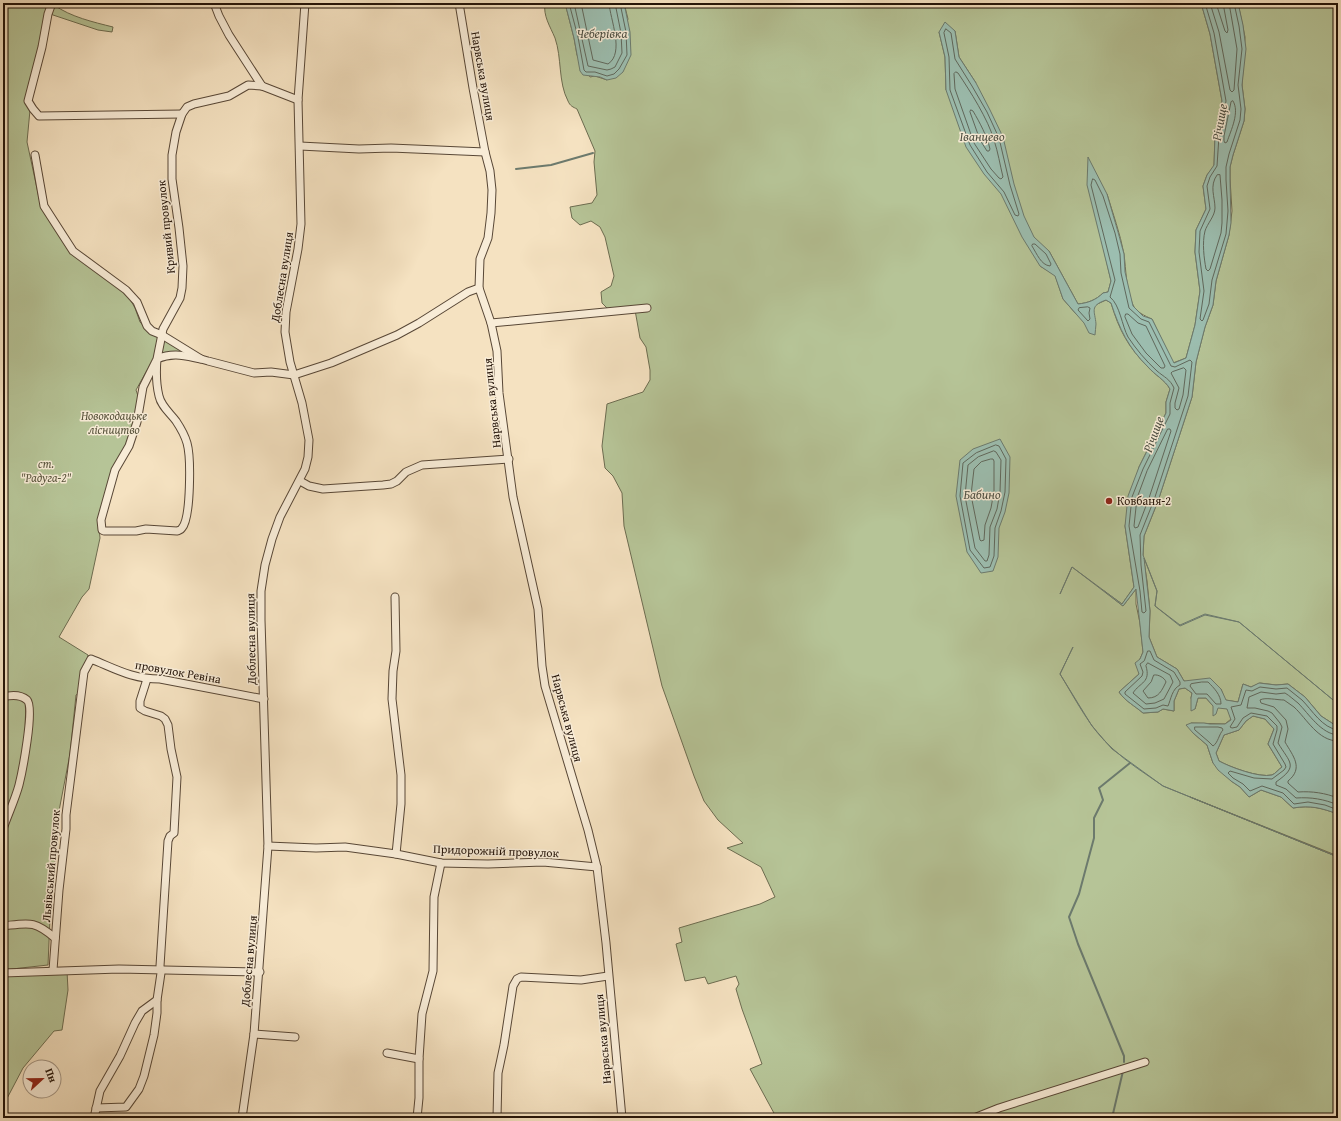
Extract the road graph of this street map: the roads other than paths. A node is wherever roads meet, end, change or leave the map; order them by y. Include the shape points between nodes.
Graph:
1 (52, 3) edge
2 (214, 3) edge
3 (305, 3) edge
4 (459, 3) edge
5 (262, 86) junction
6 (298, 100) junction
7 (182, 114) junction
8 (300, 146) junction
9 (485, 152) junction
10 (35, 155) dead end
11 (479, 288) junction
12 (647, 308) dead end
13 (491, 323) junction
14 (162, 335) junction
15 (157, 359) junction
16 (201, 359) junction
17 (294, 374) junction
18 (509, 460) junction
19 (300, 481) junction
20 (395, 597) dead end
21 (91, 659) joint
22 (148, 679) junction
23 (3, 697) edge
24 (264, 698) junction
25 (3, 829) edge
26 (268, 846) junction
27 (396, 854) junction
28 (441, 863) junction
29 (597, 867) junction
30 (3, 926) edge
31 (55, 938) junction
32 (53, 970) junction
33 (161, 970) junction
34 (260, 972) junction
35 (3, 973) edge
36 (608, 976) junction
37 (157, 1000) junction
38 (254, 1034) junction
39 (295, 1037) dead end
40 (387, 1053) dead end
41 (419, 1059) junction
42 (1145, 1062) dead end
43 (96, 1108) junction
44 (94, 1118) edge
45 (242, 1118) edge
46 (417, 1118) edge
47 (497, 1118) edge
48 (622, 1118) edge
49 (974, 1118) edge

1 - 7 street via 28,101 38,116
2 - 5 street via 229,35
3 - 6 street, Доблесна вулиця
4 - 9 street, Нарвська вулиця
5 - 6 street
5 - 7 street via 248,85 229,96 194,104
6 - 8 street, Доблесна вулиця
7 - 14 street, Кривий провулок via 172,155 172,179 183,280 180,298
8 - 9 street
8 - 17 street, Доблесна вулиця via 301,224 285,332
9 - 11 street, Нарвська вулиця via 492,190 491,213 488,238 480,259
10 - 14 street via 44,206 73,251 126,290 137,302 147,326
11 - 13 street, Нарвська вулиця
11 - 17 street via 397,335 331,364
12 - 13 street
13 - 18 street, Нарвська вулиця via 497,351
14 - 15 street
14 - 16 street
15 - 15 street via 143,387 137,422 129,446 115,470 110,486 101,520 104,531 177,531 181,530 185,523 190,479 187,442 177,422 162,405 156,373
15 - 16 street via 167,354
16 - 17 street via 254,373
17 - 19 street, Доблесна вулиця via 309,440 306,463
18 - 19 street via 422,465 406,472 397,481 383,486 323,489
18 - 29 street, Нарвська вулиця via 514,497 538,609 545,686
19 - 24 street, Доблесна вулиця via 280,517 265,565 260,620
20 - 27 street via 396,651 392,699 401,774
21 - 22 street, провулок Ревіна via 126,674
21 - 31 street, Львівський провулок via 84,672 68,795
22 - 24 street, провулок Ревіна
22 - 33 street via 140,708 165,719 177,777 174,833 168,841 166,863
23 - 25 street via 21,696 28,700 29,705 29,728 19,785
24 - 26 street, Доблесна вулиця
26 - 27 street, Придорожній провулок via 345,847
26 - 34 street, Доблесна вулиця
27 - 28 street, Придорожній провулок
28 - 29 street, Придорожній провулок via 543,862
28 - 41 street via 434,897 433,971 422,1014
29 - 36 street, Нарвська вулиця
30 - 31 street via 34,924 44,928
31 - 32 street, Львівський провулок
32 - 33 street
32 - 35 street
33 - 34 street
33 - 37 street
34 - 38 street, Доблесна вулиця
36 - 47 street via 581,980 521,977 517,979 513,986 498,1073
36 - 48 street, Нарвська вулиця
37 - 43 street via 142,1011 135,1023 100,1091
37 - 43 street via 154,1036 139,1090 126,1107
38 - 39 street
38 - 45 street, Доблесна вулиця
40 - 41 street
41 - 46 street
42 - 49 street
43 - 44 street

